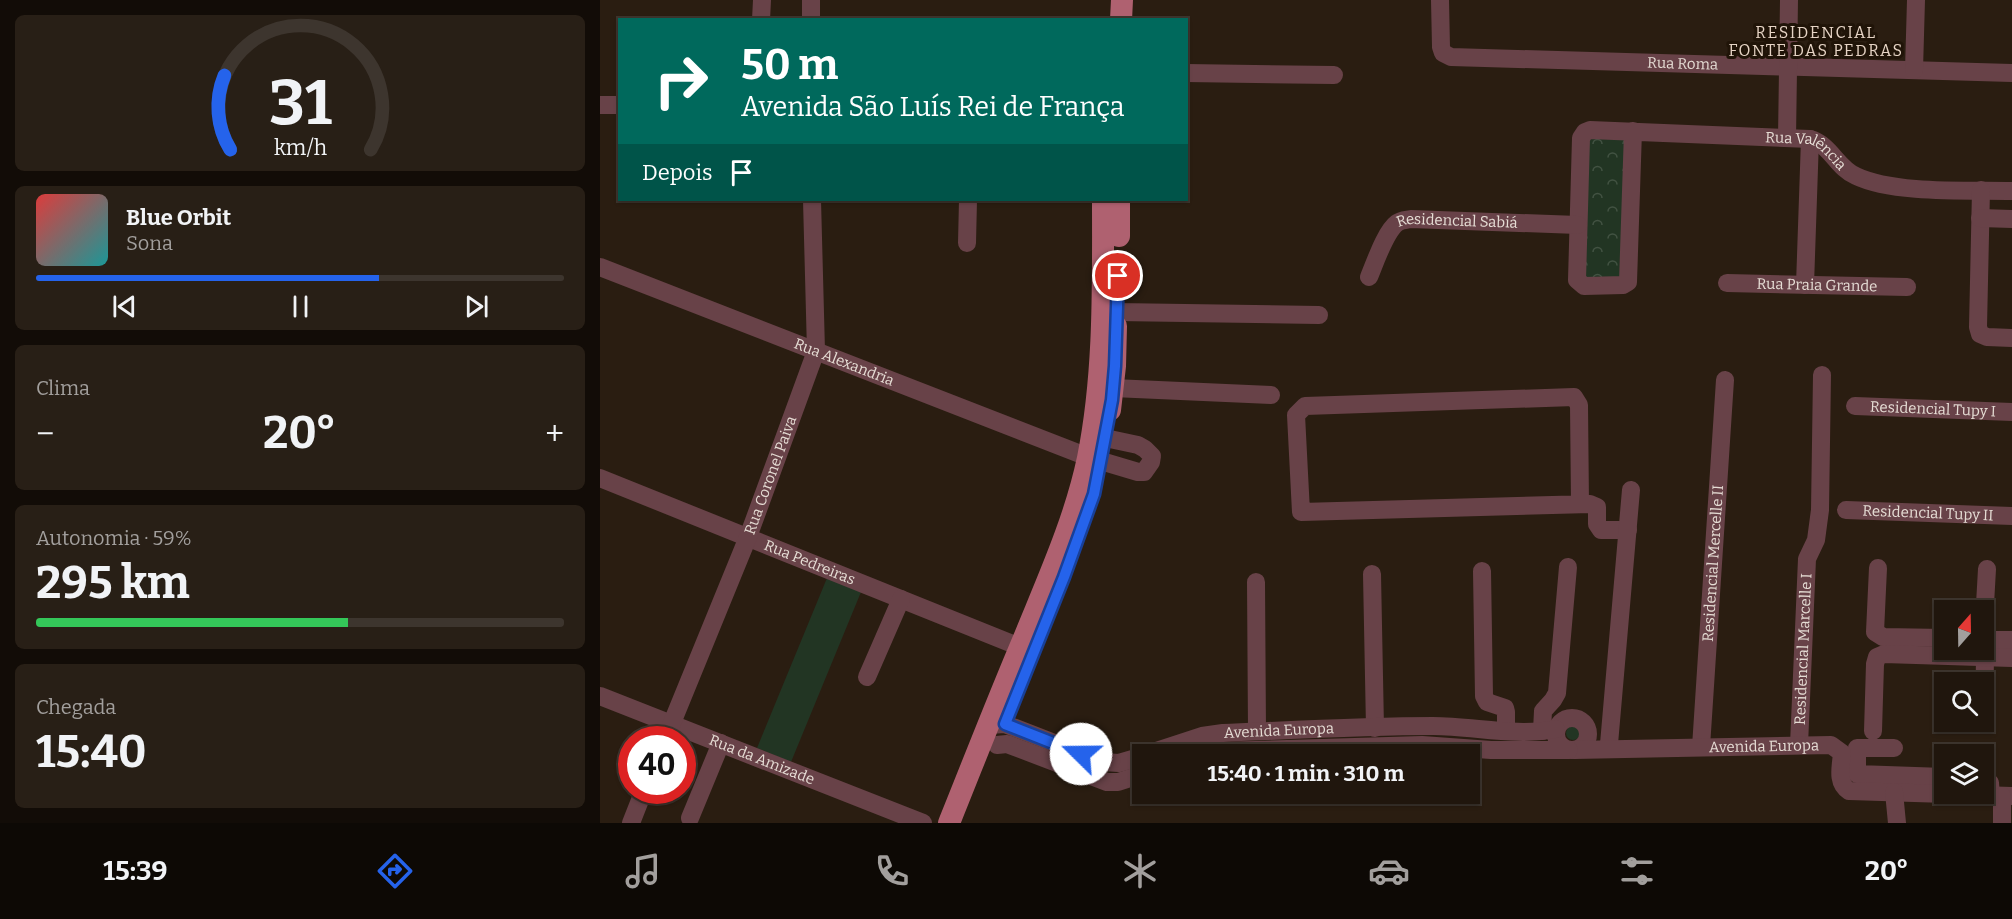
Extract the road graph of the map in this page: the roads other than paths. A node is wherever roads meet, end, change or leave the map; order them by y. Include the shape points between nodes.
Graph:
1 (762, 0) edge
2 (811, 0) edge
3 (1106, 0) edge
4 (1122, 0) edge
5 (1440, 0) edge
6 (1790, 0) edge
7 (1916, 0) edge
8 (761, 18) edge
9 (811, 18) edge
10 (1106, 18) edge
11 (1121, 18) edge
12 (1788, 66) junction
13 (1914, 70) junction
14 (1188, 73) edge
15 (2012, 73) edge
16 (1334, 75) dead end
17 (600, 105) edge
18 (618, 105) edge
19 (1633, 131) junction
20 (1787, 138) junction
21 (1810, 139) junction
22 (1981, 190) junction
23 (2012, 191) edge
24 (812, 201) edge
25 (968, 201) edge
26 (1103, 201) edge
27 (1119, 201) edge
28 (1980, 218) junction
29 (2012, 219) edge
30 (1578, 225) junction
31 (967, 243) dead end
32 (600, 267) edge
33 (1369, 277) dead end
34 (1727, 283) dead end
35 (1805, 285) junction
36 (1907, 287) dead end
37 (1116, 312) junction
38 (1319, 315) dead end
39 (2012, 338) edge
40 (816, 351) junction
41 (1822, 375) dead end
42 (1725, 380) dead end
43 (1113, 388) junction
44 (1271, 395) dead end
45 (1855, 406) dead end
46 (2012, 412) edge
47 (1105, 438) junction
48 (1095, 459) junction
49 (600, 478) edge
50 (1589, 506) junction
51 (1846, 510) dead end
52 (2012, 516) edge
53 (1628, 530) junction
54 (748, 537) junction
55 (1568, 567) dead end
56 (1878, 568) dead end
57 (1987, 569) dead end
58 (1482, 571) dead end
59 (1372, 574) dead end
60 (1256, 582) dead end
61 (1986, 600) edge
62 (899, 605) junction
63 (1934, 640) edge
64 (2012, 640) edge
65 (1883, 645) junction
66 (1994, 645) edge
67 (1020, 647) junction
68 (1934, 647) edge
69 (1994, 652) edge
70 (2012, 658) edge
71 (867, 677) dead end
72 (600, 696) edge
73 (1610, 716) junction
74 (657, 726) edge
75 (670, 726) edge
76 (1375, 728) junction
77 (1586, 729) junction
78 (1549, 730) junction
79 (997, 731) junction
80 (1257, 731) junction
81 (1506, 731) junction
82 (1873, 731) dead end
83 (696, 742) edge
84 (1180, 744) edge
85 (1799, 745) junction
86 (1613, 747) junction
87 (1701, 747) junction
88 (1894, 748) dead end
89 (1480, 749) edge
90 (718, 750) junction
91 (1571, 750) junction
92 (1132, 759) edge
93 (1934, 777) edge
94 (1132, 778) edge
95 (1894, 792) junction
96 (2002, 796) edge
97 (638, 804) edge
98 (690, 818) dead end
99 (631, 823) edge
100 (923, 823) edge
101 (949, 823) edge
102 (965, 823) edge
103 (1897, 823) edge
104 (2002, 823) edge

1 - 8 street
2 - 9 street
3 - 10 main road
4 - 11 main road
5 - 12 street, Rua Roma via 1441,47 1451,57
6 - 12 street
7 - 13 street
12 - 13 street, Rua Roma
12 - 20 street
13 - 15 street, Rua Roma
14 - 16 street
17 - 18 street
19 - 20 street, Rua Valência
19 - 30 street, Rua Valência via 1594,130 1585,132 1581,138
19 - 30 street via 1628,282 1580,284
20 - 21 street, Rua Valência
21 - 22 street, Rua Valência via 1824,146 1843,168 1863,180 1896,187
21 - 35 street
22 - 23 street, Rua Valência
22 - 28 street
24 - 40 street, Rua Coronel Paiva
25 - 31 street
26 - 48 main road
27 - 37 main road
28 - 29 street
28 - 39 street via 1980,334 1987,338
30 - 33 street, Residencial Sabiá via 1400,221 1393,226
32 - 40 street, Rua Alexandria
34 - 35 street, Rua Praia Grande
35 - 36 street, Rua Praia Grande
37 - 38 street
37 - 43 main road
40 - 48 street, Rua Alexandria
40 - 54 street, Rua Coronel Paiva
41 - 85 street, Residencial Marcelle I via 1820,510 1816,540 1807,559
42 - 87 street, Residencial Mercelle II
43 - 44 street
43 - 47 main road
45 - 46 street, Residencial Tupy I
47 - 48 main road
47 - 48 street, Rua Alexandria via 1145,449 1152,456 1151,462 1144,472 1138,472
48 - 67 main road
48 - 79 main road via 1094,494 1070,563
49 - 54 street, Rua Pedreiras
50 - 50 street via 1301,512 1296,415 1305,406 1574,397 1579,405
50 - 53 street via 1601,530
50 - 53 street via 1631,499
51 - 52 street, Residencial Tupy II
53 - 73 street
54 - 62 street, Rua Pedreiras
54 - 75 street, Rua Coronel Paiva
55 - 78 street via 1557,693 1543,711
56 - 65 street via 1874,628
57 - 61 street
58 - 81 street via 1484,696 1487,702 1505,708
59 - 76 street
60 - 80 street
62 - 67 street, Rua Pedreiras
62 - 71 street
63 - 65 street
64 - 66 street
65 - 68 street
65 - 82 street via 1875,661
67 - 79 main road
69 - 70 street
72 - 74 street, Rua da Amizade
73 - 77 street
73 - 86 street
76 - 80 street, Avenida Europa
76 - 81 street, Avenida Europa via 1441,726
77 - 78 street, Avenida Europa via 1574,717
77 - 86 street, Avenida Europa
77 - 91 street via 1584,745
78 - 81 street, Avenida Europa
78 - 91 street
79 - 92 street via 1103,762
79 - 94 street via 1007,744 1107,782
79 - 101 main road
79 - 102 main road
80 - 84 street, Avenida Europa via 1212,734
83 - 90 street, Rua da Amizade
85 - 87 street, Avenida Europa
85 - 95 street, Avenida Europa via 1831,745 1839,750 1840,780 1849,791
86 - 87 street, Avenida Europa
86 - 91 street, Avenida Europa
88 - 93 street via 1857,748 1857,774
89 - 91 street, Avenida Europa
90 - 98 street
90 - 100 street, Rua da Amizade
95 - 96 street, Avenida Europa
95 - 103 street
96 - 104 street
97 - 99 street

